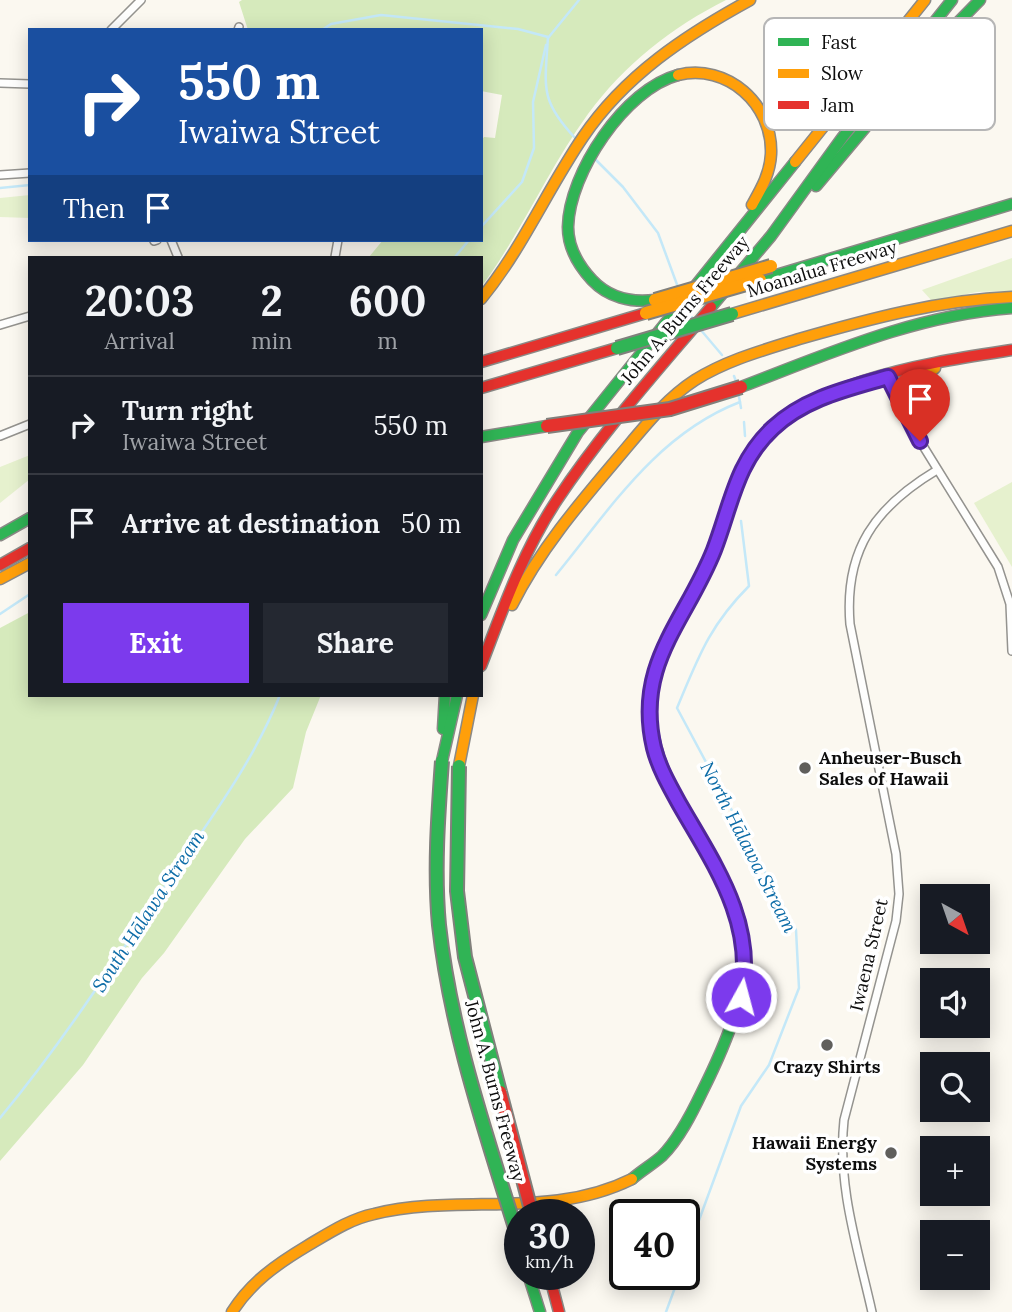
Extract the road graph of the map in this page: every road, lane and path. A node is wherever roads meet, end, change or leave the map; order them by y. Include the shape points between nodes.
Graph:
1 (141, 0) edge
2 (750, 0) edge
3 (925, 0) edge
4 (952, 0) edge
5 (980, 0) edge
6 (910, 18) edge
7 (938, 18) edge
8 (962, 18) edge
9 (113, 28) edge
10 (0, 83) edge
11 (28, 84) edge
12 (764, 122) edge
13 (768, 130) edge
14 (820, 130) edge
15 (848, 130) edge
16 (865, 130) edge
17 (28, 173) edge
18 (0, 176) edge
19 (1012, 198) edge
20 (1012, 204) edge
21 (933, 228) junction
22 (1012, 230) edge
23 (771, 236) junction
24 (867, 247) junction
25 (699, 279) junction
26 (483, 296) edge
27 (1012, 298) edge
28 (1012, 308) edge
29 (28, 317) edge
30 (0, 325) edge
31 (1012, 350) edge
32 (483, 361) edge
33 (941, 363) junction
34 (888, 377) junction
35 (483, 387) edge
36 (906, 413) junction
37 (28, 426) edge
38 (0, 436) edge
39 (483, 437) edge
40 (937, 470) junction
41 (28, 519) edge
42 (0, 535) edge
43 (28, 549) edge
44 (28, 564) edge
45 (0, 565) edge
46 (0, 579) edge
47 (483, 610) edge
48 (1012, 651) edge
49 (483, 662) edge
50 (483, 663) edge
51 (445, 697) edge
52 (457, 697) edge
53 (473, 697) edge
54 (442, 761) junction
55 (507, 1199) edge
56 (529, 1199) edge
57 (533, 1290) edge
58 (553, 1290) edge
59 (232, 1312) edge
60 (540, 1312) edge
61 (559, 1312) edge
62 (872, 1312) edge

1 - 9 street
2 - 26 main road via 690,33 617,91 587,130 515,253
3 - 6 main road, John A. Burns Freeway
4 - 7 main road, John A. Burns Freeway
5 - 8 main road
10 - 11 street
12 - 24 main road, bridge via 756,103 739,86 719,76 697,72 673,75 648,88 602,142 572,200 568,227 577,259 590,278 610,293 634,301 655,300 771,267
13 - 25 main road, bridge via 768,177
14 - 25 main road, John A. Burns Freeway
15 - 23 main road, John A. Burns Freeway
16 - 23 main road
17 - 18 street
19 - 21 main road
20 - 21 main road, Moanalua Freeway
21 - 24 main road, Moanalua Freeway
22 - 35 main road, Moanalua Freeway, bridge
23 - 49 main road, John A. Burns Freeway, bridge via 627,405 556,502 518,570
24 - 32 main road, Moanalua Freeway, bridge
25 - 47 main road, John A. Burns Freeway, bridge via 605,396 556,467 513,540
27 - 50 main road via 900,312 782,344 689,384 661,409 547,546
28 - 39 main road, bridge via 925,322 670,410
29 - 30 street
31 - 33 main road
33 - 34 main road
33 - 36 main road via 914,387
34 - 36 street
34 - 59 main road via 811,401 784,418 756,446 735,483 714,550 663,646 650,691 657,758 728,891 741,925 745,954 744,982 732,1024 681,1132 641,1172 589,1196 550,1204 402,1209 357,1219 267,1269
36 - 40 street
37 - 38 street
40 - 48 street via 998,567 1010,604
40 - 62 street, Iwaena Street via 905,490 874,522 856,557 849,595 850,624 899,872 896,920 841,1147 844,1185
41 - 42 main road
43 - 45 main road
44 - 46 main road
51 - 54 main road
52 - 54 main road, John A. Burns Freeway
53 - 56 main road, John A. Burns Freeway, bridge via 459,766 457,891 464,957
54 - 55 main road, John A. Burns Freeway, bridge via 436,835 441,944 458,1032
57 - 60 main road
58 - 61 main road

